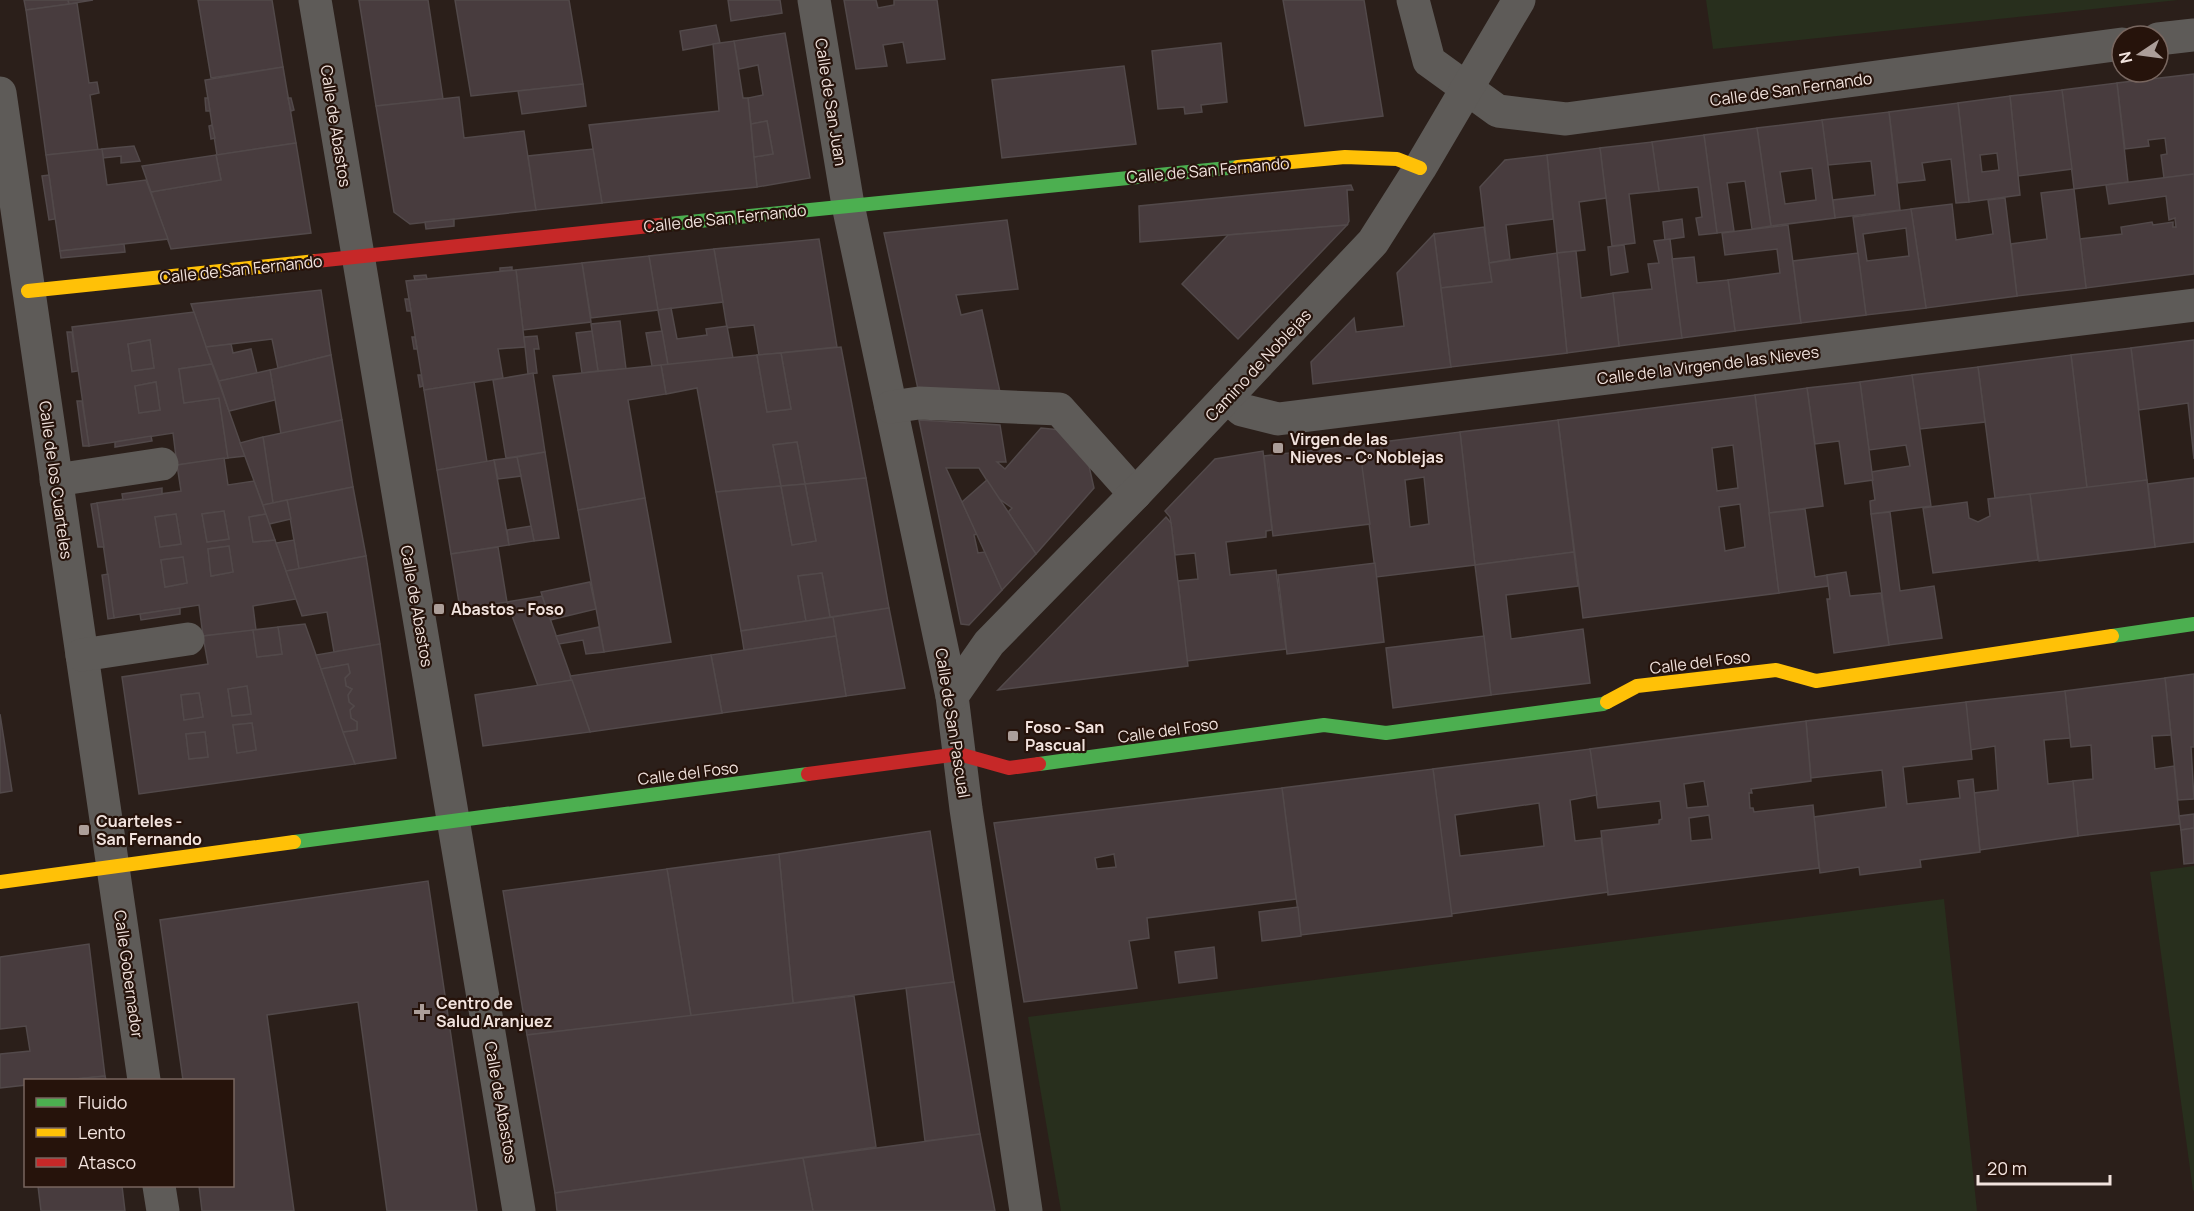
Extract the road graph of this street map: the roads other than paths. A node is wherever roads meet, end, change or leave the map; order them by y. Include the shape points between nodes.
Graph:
1 (315, 0) edge
2 (814, 0) edge
3 (1413, 0) edge
4 (1519, 0) edge
5 (2194, 35) edge
6 (2170, 38) edge
7 (2110, 46) edge
8 (1467, 88) junction
9 (0, 93) edge
10 (1420, 168) junction
11 (848, 205) junction
12 (358, 257) junction
13 (28, 291) junction
14 (2194, 305) edge
15 (1227, 397) junction
16 (891, 407) junction
17 (162, 464) dead end
18 (56, 480) junction
19 (1135, 494) junction
20 (2194, 624) edge
21 (188, 639) dead end
22 (82, 655) junction
23 (952, 696) junction
24 (959, 754) junction
25 (454, 820) junction
26 (113, 867) junction
27 (0, 882) edge
28 (144, 1079) edge
29 (159, 1187) edge
30 (163, 1211) edge
31 (519, 1211) edge
32 (1026, 1211) edge

1 - 12 street, Calle de Abastos
2 - 11 street, Calle de San Juan
3 - 8 street, Calle de San Fernando via 1429,62
4 - 8 street, Camino de Noblejas
5 - 6 street
7 - 8 street, Calle de San Fernando via 1566,119 1498,111
8 - 10 street, Camino de Noblejas
9 - 13 street, Calle de los Cuarteles
10 - 11 street, Calle de San Fernando via 1397,159 1345,157
10 - 15 street, Camino de Noblejas via 1373,242
11 - 12 street, Calle de San Fernando
11 - 16 street, Calle de San Pascual
12 - 13 street, Calle de San Fernando
12 - 25 street, Calle de Abastos
13 - 18 street, Calle de los Cuarteles
14 - 15 street, Calle de la Virgen de las Nieves via 1278,419 1242,411
15 - 19 street, Camino de Noblejas
16 - 19 street via 919,403 1059,409
16 - 23 street, Calle de San Pascual
17 - 18 street
18 - 22 street, Calle de los Cuarteles
19 - 23 street, Camino de Noblejas via 989,643
20 - 24 street, Calle del Foso via 1816,681 1776,670 1637,686 1603,704 1386,733 1324,725 1009,768
21 - 22 street
22 - 26 street, Calle de los Cuarteles
23 - 24 street, Calle de San Pascual
24 - 25 street, Calle del Foso
24 - 32 street, Calle de San Pascual
25 - 26 street, Calle del Foso
25 - 31 street, Calle de Abastos
26 - 27 street, Calle del Foso
26 - 28 street, Calle Gobernador
29 - 30 street

